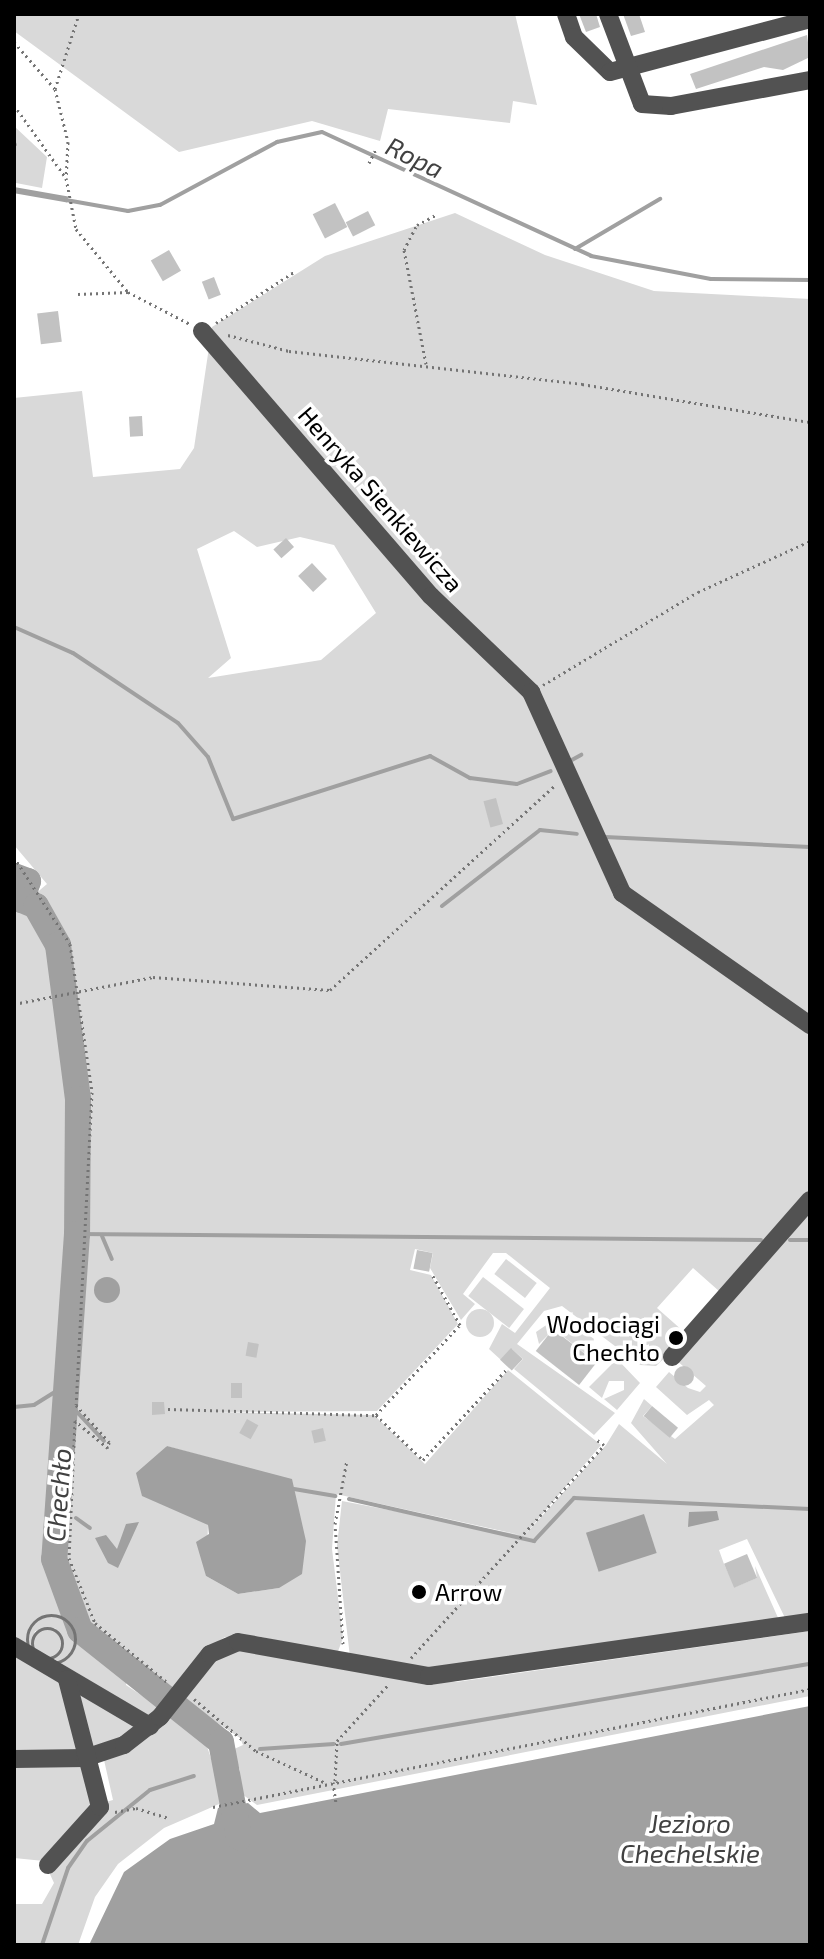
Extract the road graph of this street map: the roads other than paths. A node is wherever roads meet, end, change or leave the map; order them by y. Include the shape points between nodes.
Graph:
1 (566, 14) edge
2 (608, 14) edge
3 (810, 19) edge
4 (629, 71) junction
5 (810, 80) edge
6 (202, 331) road end
7 (810, 1025) edge
8 (810, 1200) edge
9 (672, 1357) dead end
10 (810, 1622) edge
11 (21, 1649) edge
12 (67, 1679) junction
13 (150, 1726) junction
14 (85, 1758) junction
15 (14, 1759) edge
16 (48, 1865) dead end

1 - 4 street via 590,56 610,72
2 - 4 street
3 - 4 street
4 - 5 street via 642,104 656,107
6 - 7 street, Henryka Sienkiewicza via 431,596 531,692 564,778 622,893
8 - 9 street
10 - 13 street via 530,1667 399,1672 238,1642 210,1654
11 - 12 street
12 - 13 street
12 - 14 street
13 - 14 street
14 - 15 street
14 - 16 street via 100,1807

